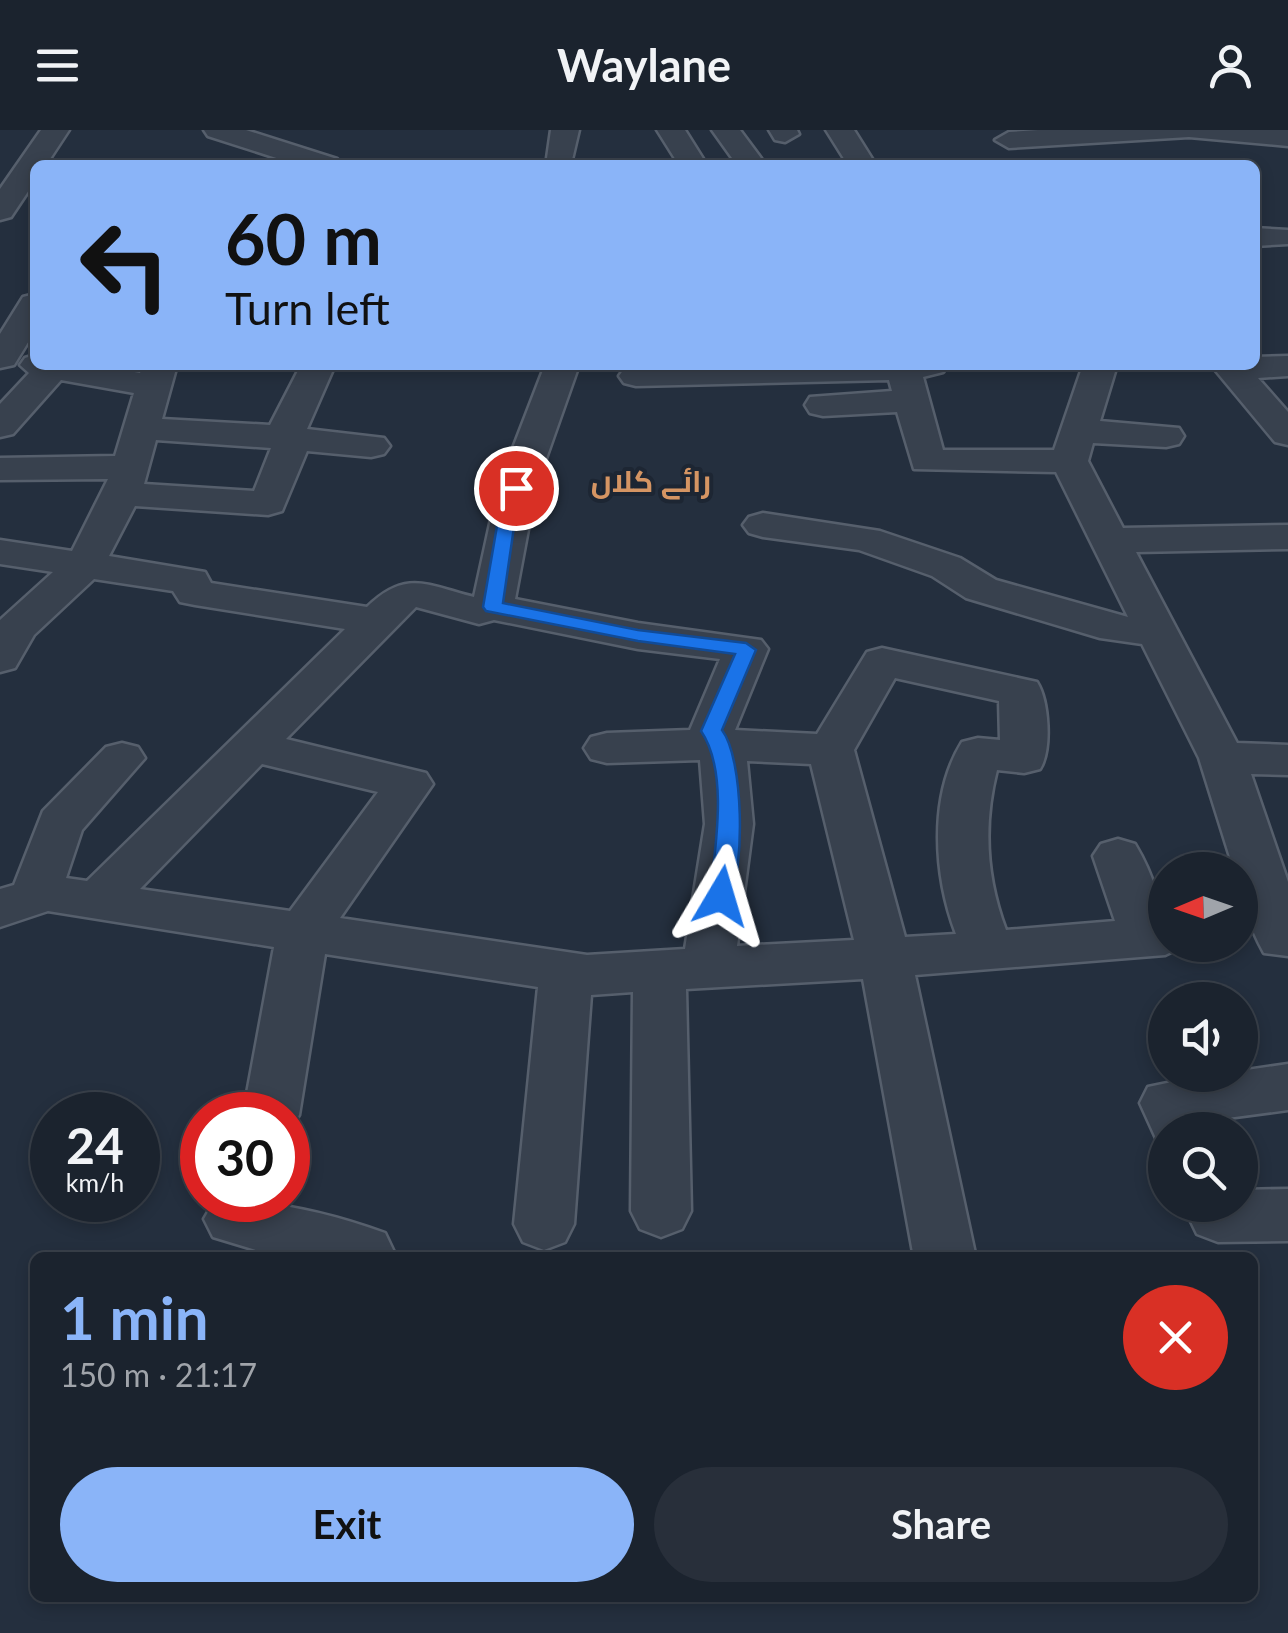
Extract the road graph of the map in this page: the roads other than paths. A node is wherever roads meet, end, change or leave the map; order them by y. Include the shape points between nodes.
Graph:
1 (55, 130) edge
2 (218, 130) edge
3 (672, 130) edge
4 (726, 130) edge
5 (840, 130) edge
6 (1182, 130) edge
7 (1196, 130) edge
8 (1151, 131) edge
9 (1089, 133) edge
10 (1006, 135) edge
11 (332, 136) dead end
12 (1288, 138) edge
13 (279, 158) edge
14 (35, 160) edge
15 (691, 160) edge
16 (748, 160) edge
17 (859, 160) edge
18 (1023, 160) edge
19 (30, 167) edge
20 (0, 212) edge
21 (30, 334) edge
22 (1288, 334) edge
23 (1260, 337) edge
24 (25, 363) edge
25 (1260, 366) edge
26 (1288, 366) edge
27 (95, 370) edge
28 (316, 370) edge
29 (562, 370) edge
30 (804, 370) edge
31 (849, 370) edge
32 (1098, 370) edge
33 (1233, 370) edge
34 (155, 376) edge
35 (636, 376) dead end
36 (915, 378) edge
37 (823, 406) dead end
38 (0, 426) edge
39 (140, 428) junction
40 (1288, 434) edge
41 (1166, 436) dead end
42 (286, 438) junction
43 (371, 446) dead end
44 (1074, 446) junction
45 (0, 468) edge
46 (125, 480) junction
47 (763, 525) dead end
48 (1288, 537) edge
49 (1110, 540) junction
50 (16, 555) edge
51 (84, 566) junction
52 (0, 590) edge
53 (493, 607) junction
54 (377, 621) junction
55 (1158, 632) junction
56 (3, 644) edge
57 (722, 744) junction
58 (252, 746) junction
59 (607, 748) dead end
60 (831, 750) junction
61 (122, 758) dead end
62 (1222, 758) junction
63 (1288, 760) edge
64 (1118, 856) dead end
65 (98, 900) junction
66 (18, 902) edge
67 (1148, 920) edge
68 (303, 932) junction
69 (1148, 938) edge
70 (1270, 941) edge
71 (989, 951) junction
72 (885, 958) junction
73 (683, 969) junction
74 (566, 972) junction
75 (1288, 1087) edge
76 (275, 1092) edge
77 (1172, 1112) edge
78 (660, 1211) dead end
79 (1258, 1216) edge
80 (1288, 1216) edge
81 (544, 1224) dead end
82 (238, 1225) edge
83 (362, 1252) dead end
84 (944, 1252) edge

1 - 14 street
2 - 13 street
3 - 15 street
4 - 16 street
5 - 17 street
6 - 8 street
7 - 12 street
8 - 9 street
9 - 10 street
10 - 18 street
11 - 13 street
19 - 20 street
21 - 24 street
22 - 23 street
24 - 38 street
25 - 26 street
27 - 34 street
28 - 42 street
29 - 53 street via 536,422 506,520
30 - 35 street
31 - 36 street
32 - 44 street
33 - 40 street
34 - 39 street
36 - 37 street
36 - 44 street via 927,460
39 - 42 street
39 - 46 street
41 - 44 street
42 - 43 street
42 - 46 street via 268,503
44 - 49 street
45 - 46 street
46 - 51 street
47 - 55 street via 866,539 946,567 981,589 1115,629
48 - 49 street
49 - 55 street
50 - 51 street
50 - 52 street
51 - 54 street via 190,581 195,593
51 - 56 street
53 - 54 street via 479,610 410,592
53 - 57 street via 746,650 712,731
54 - 58 street
55 - 62 street
57 - 59 street
57 - 60 street
57 - 73 street via 729,824
58 - 65 street
58 - 68 street via 409,784
60 - 71 street via 882,662 1021,692 1024,758 978,753 960,838 968,904
60 - 72 street
61 - 66 street via 60,823
62 - 63 street
62 - 70 street
64 - 67 street
65 - 66 street via 48,893
65 - 68 street
68 - 74 street
68 - 76 street
69 - 71 street
71 - 72 street
72 - 73 street
72 - 84 street
73 - 74 street
73 - 78 street
74 - 81 street
75 - 77 street via 1168,1103
79 - 80 street
82 - 83 street

